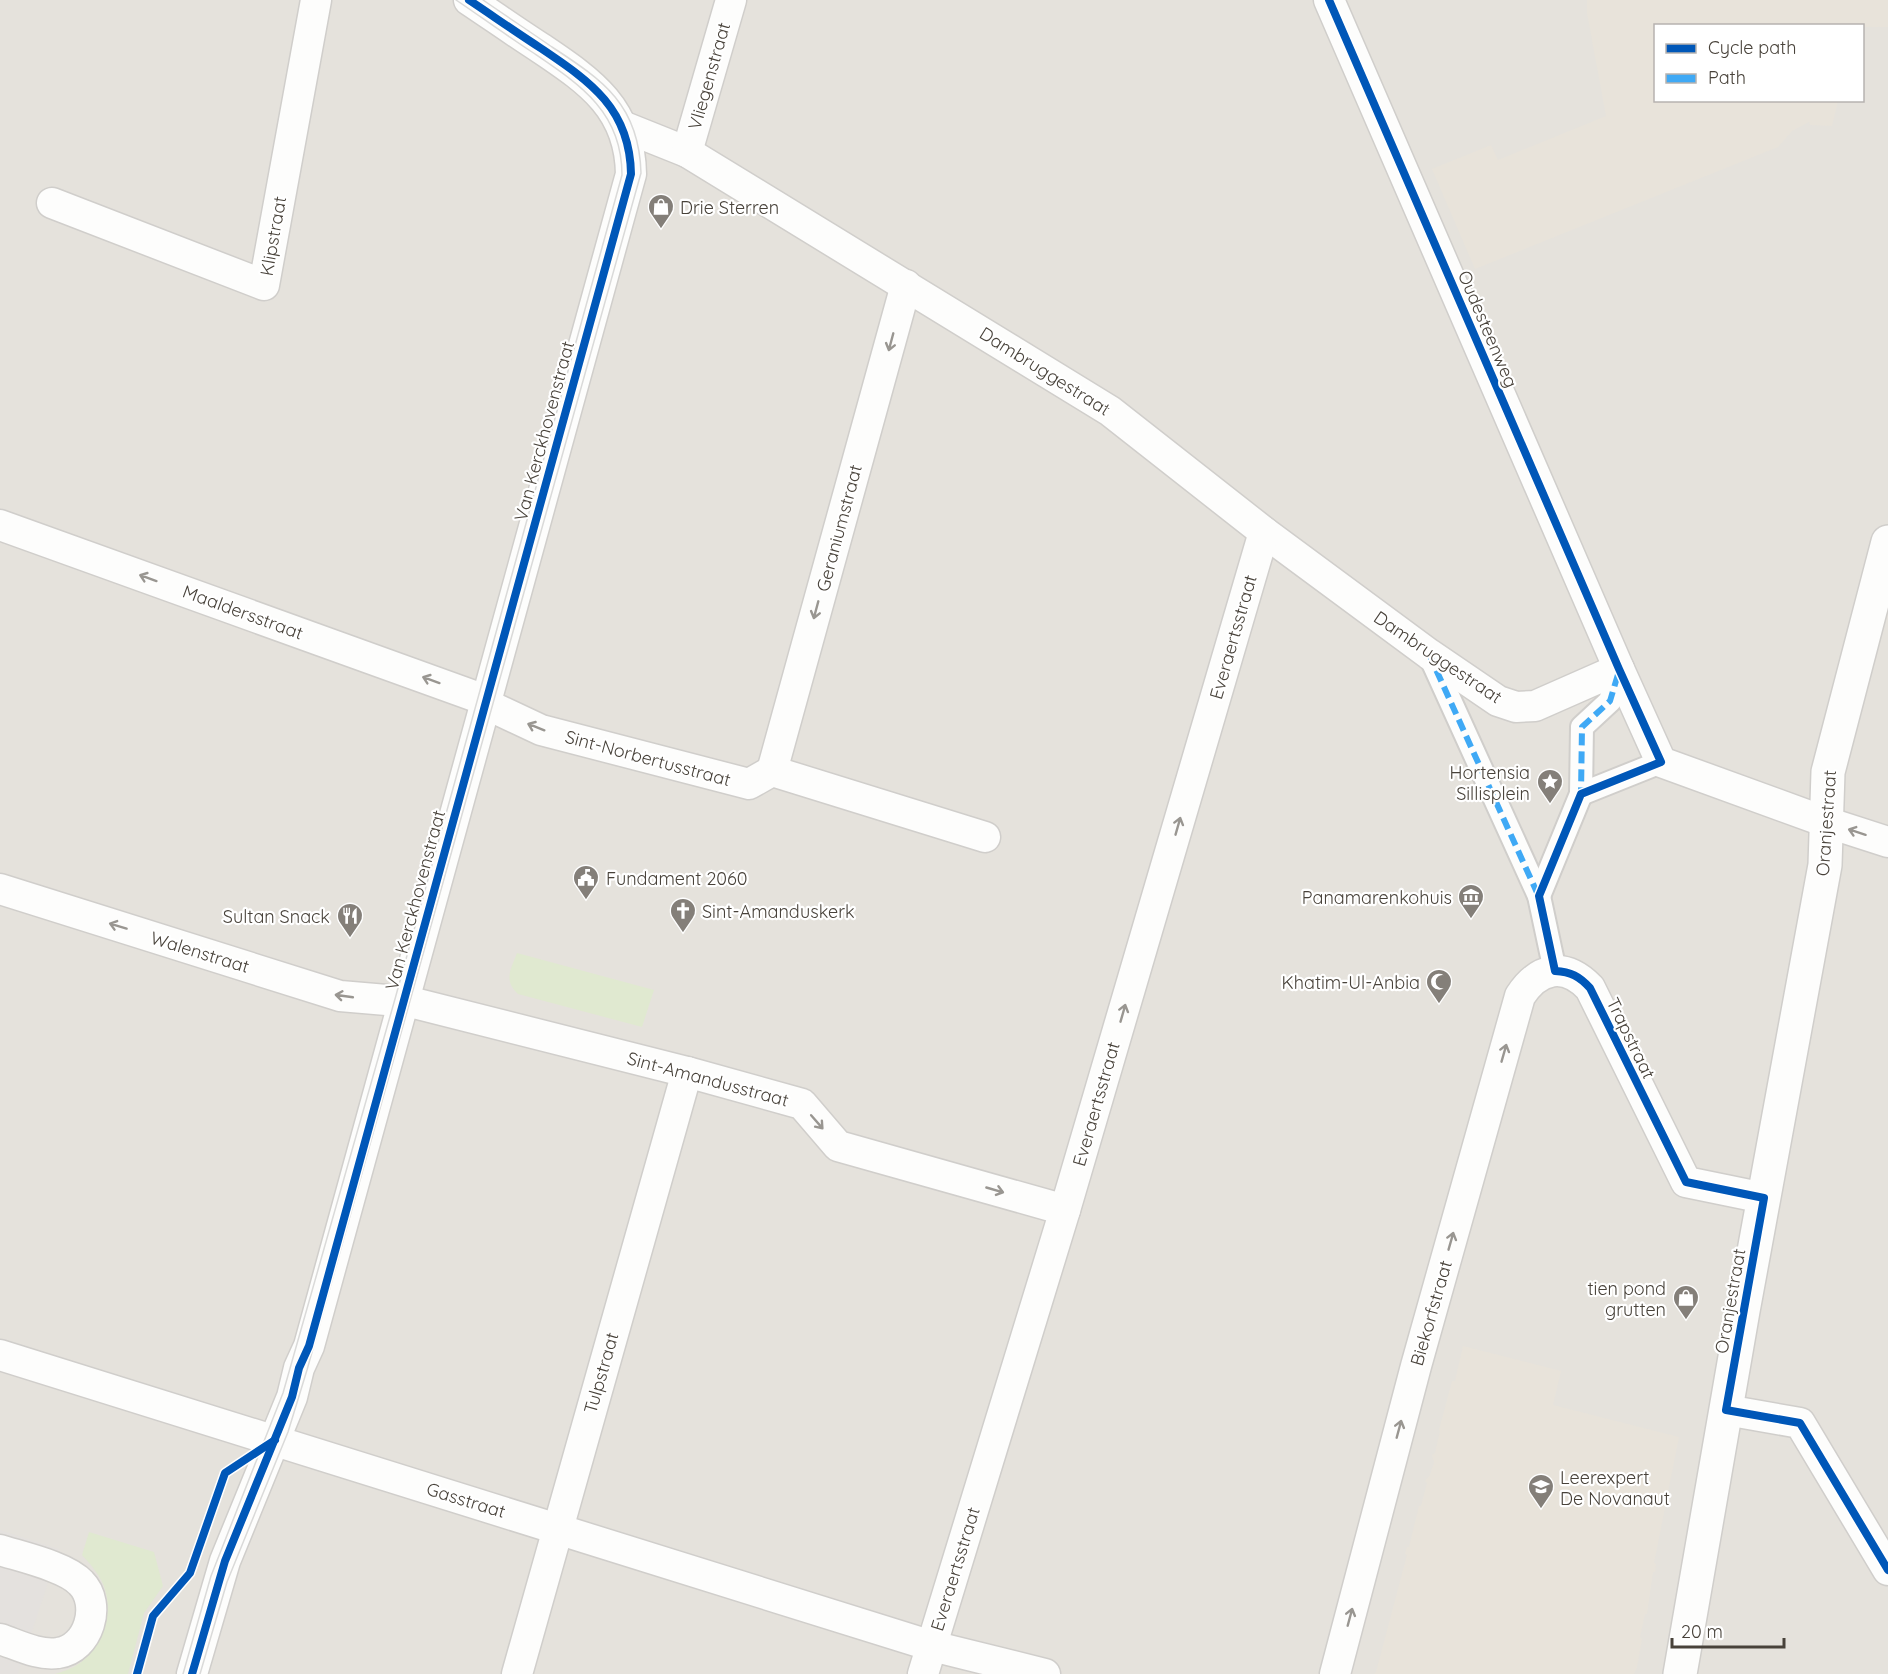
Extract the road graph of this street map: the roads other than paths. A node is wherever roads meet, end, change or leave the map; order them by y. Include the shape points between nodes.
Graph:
1 (316, 0) edge
2 (469, 0) edge
3 (731, 0) edge
4 (1329, 0) edge
5 (622, 126) junction
6 (687, 152) junction
7 (52, 203) dead end
8 (906, 285) junction
9 (0, 525) edge
10 (1264, 532) junction
11 (1888, 542) edge
12 (1429, 654) junction
13 (1619, 669) junction
14 (484, 702) junction
15 (1661, 762) junction
16 (772, 771) junction
17 (1581, 794) junction
18 (1826, 822) junction
19 (985, 837) dead end
20 (1888, 842) edge
21 (0, 889) edge
22 (1539, 896) junction
23 (1555, 971) junction
24 (403, 1001) junction
25 (687, 1072) junction
26 (1764, 1198) junction
27 (1065, 1210) junction
28 (0, 1355) edge
29 (1726, 1410) junction
30 (275, 1440) junction
31 (557, 1528) junction
32 (0, 1550) edge
33 (1888, 1570) edge
34 (0, 1639) edge
35 (932, 1646) junction
36 (192, 1674) edge
37 (516, 1674) edge
38 (924, 1674) edge
39 (1045, 1674) edge
40 (1335, 1674) edge
41 (1680, 1674) edge

1 - 7 street, Klipstraat via 264,285
2 - 5 street via 587,80 611,106
3 - 6 street, Vliegenstraat
4 - 13 street, Oudesteenweg
5 - 6 street, Dambruggestraat
5 - 14 street, Van Kerckhovenstraat via 631,174
6 - 8 street, Dambruggestraat
8 - 10 street, Dambruggestraat via 1110,411
8 -> 16 street, Geraniumstraat
14 -> 9 street, Maaldersstraat
10 - 12 street, Dambruggestraat
27 -> 10 street, Everaertsstraat
11 - 18 street, Oranjestraat via 1828,772
12 - 13 street, Dambruggestraat via 1498,701 1516,707 1535,706
12 - 22 street
13 - 15 street
13 - 17 street via 1610,701 1582,727
16 -> 14 street, Sint-Norbertusstraat via 749,784 541,730
14 - 24 street, Van Kerckhovenstraat
15 - 17 street
15 - 18 street
16 - 19 street
17 - 22 street
20 -> 18 street
18 - 26 street, Oranjestraat via 1825,865
24 -> 21 street, Walenstraat via 340,996
22 - 23 street
23 - 26 street, Trapstraat via 1568,971 1590,988 1686,1182
40 -> 23 street, Biekorfstraat via 1416,1365 1520,996 1538,977
24 - 25 street, Sint-Amandusstraat
24 - 30 street, Van Kerckhovenstraat via 309,1346
25 -> 27 street, Sint-Amandusstraat via 802,1104 838,1146
25 - 31 street, Tulpstraat
26 - 29 street, Oranjestraat
27 - 35 street, Everaertsstraat
28 - 30 street, Gasstraat
29 - 33 street via 1800,1424
29 - 41 street, Oranjestraat
30 - 31 street, Gasstraat
30 - 36 street, Van Kerckhovenstraat via 225,1561
31 - 35 street, Gasstraat
31 - 37 street, Tulpstraat
32 - 34 street via 69,1573 82,1583 92,1610 82,1639 59,1653 43,1653
35 - 38 street, Everaertsstraat
35 - 39 street, Gasstraat

